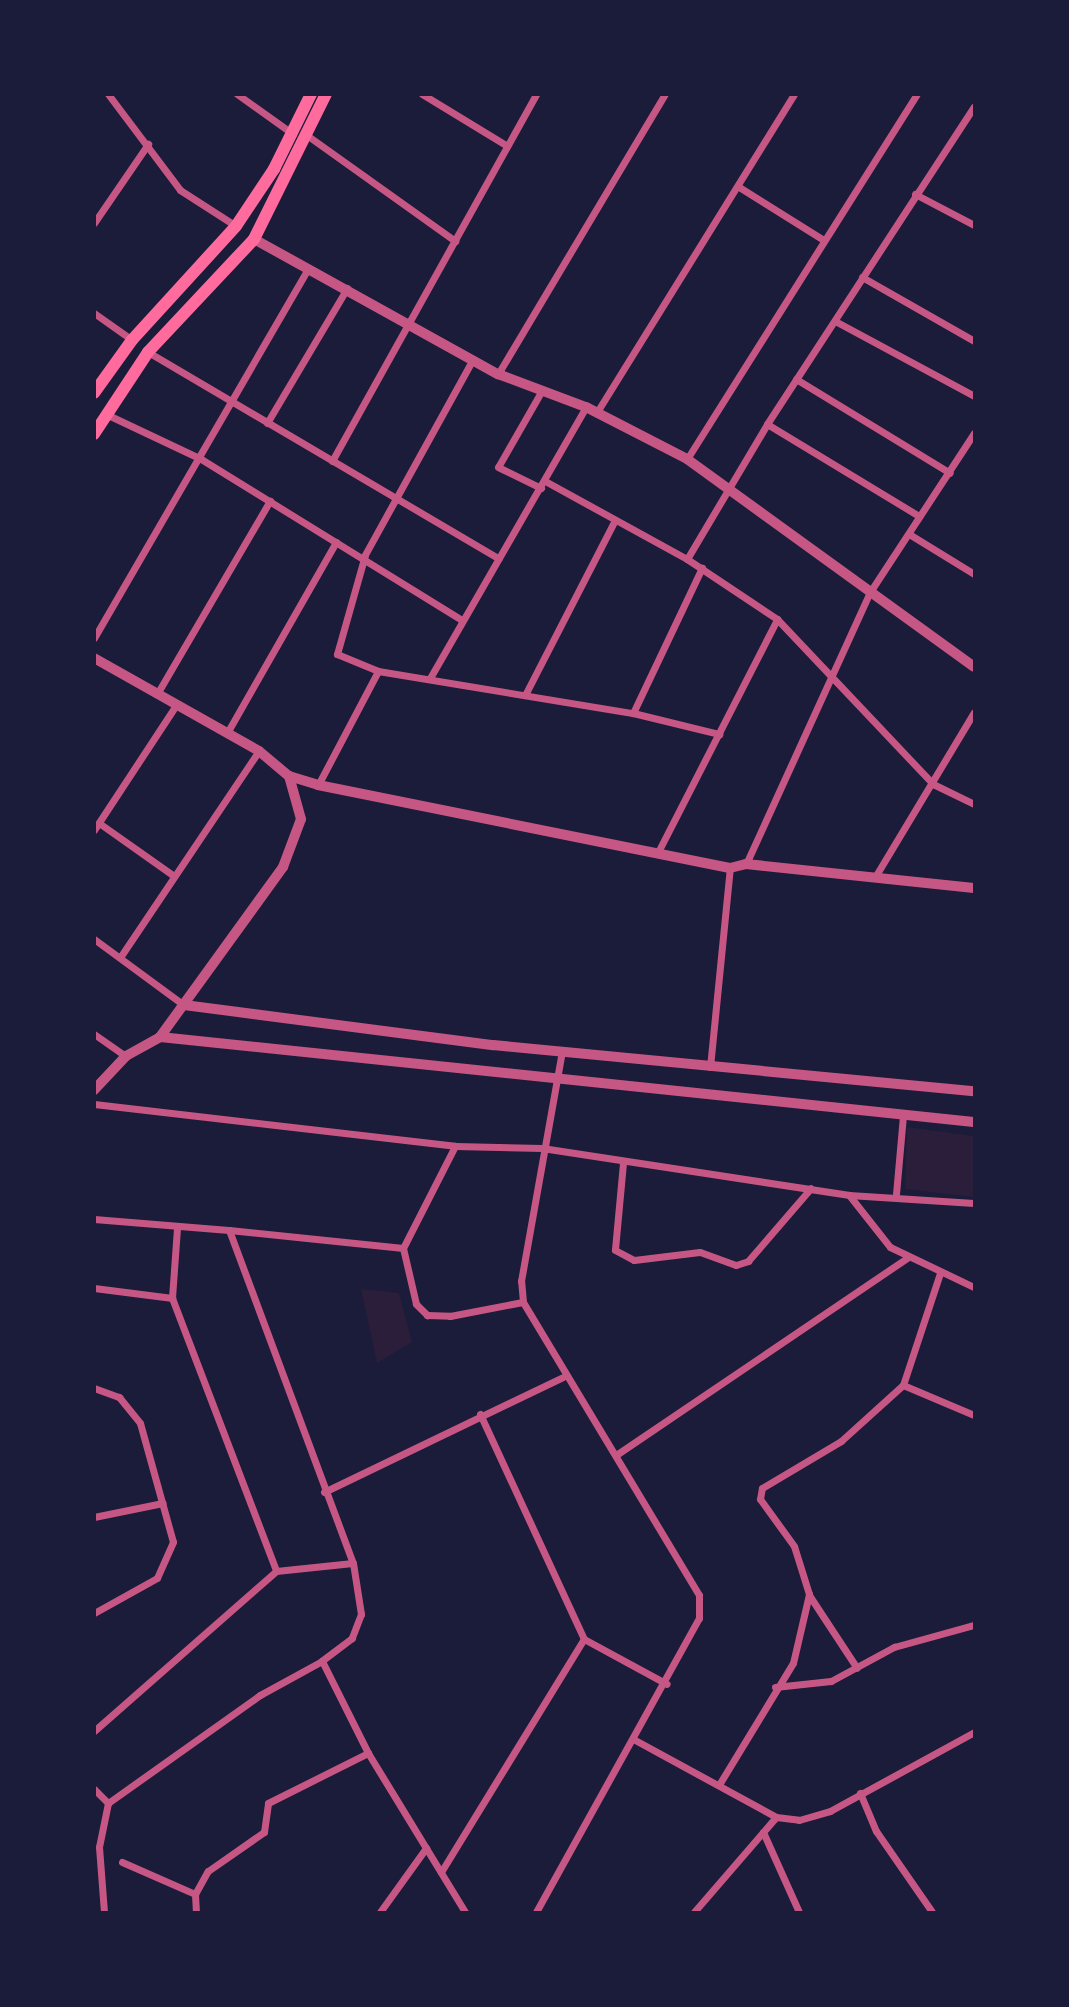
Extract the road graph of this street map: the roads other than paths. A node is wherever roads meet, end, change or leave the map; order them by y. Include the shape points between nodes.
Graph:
1 (108, 94) edge
2 (237, 94) edge
3 (311, 94) edge
4 (326, 94) edge
5 (536, 94) edge
6 (665, 94) edge
7 (794, 94) edge
8 (917, 94) edge
9 (426, 95) edge
10 (975, 106) edge
11 (294, 135) junction
12 (308, 135) junction
13 (148, 144) junction
14 (506, 145) junction
15 (739, 187) junction
16 (915, 194) junction
17 (94, 204) edge
18 (102, 210) junction
19 (94, 223) edge
20 (975, 225) edge
21 (236, 226) junction
22 (254, 239) junction
23 (822, 239) junction
24 (455, 241) junction
25 (308, 270) junction
26 (862, 277) junction
27 (348, 286) junction
28 (94, 313) edge
29 (835, 321) junction
30 (411, 325) junction
31 (132, 340) junction
32 (975, 341) edge
33 (148, 352) junction
34 (472, 359) junction
35 (498, 374) junction
36 (796, 379) junction
37 (541, 392) junction
38 (94, 393) edge
39 (975, 396) edge
40 (232, 406) junction
41 (586, 407) junction
42 (597, 412) junction
43 (108, 415) junction
44 (267, 423) junction
45 (767, 424) junction
46 (975, 433) edge
47 (94, 434) edge
48 (201, 459) junction
49 (687, 459) junction
50 (332, 461) junction
51 (950, 473) junction
52 (543, 485) junction
53 (729, 493) junction
54 (395, 498) junction
55 (270, 501) junction
56 (919, 516) junction
57 (615, 520) junction
58 (909, 534) junction
59 (336, 542) junction
60 (365, 555) junction
61 (499, 559) junction
62 (687, 559) junction
63 (702, 568) junction
64 (975, 574) edge
65 (870, 592) junction
66 (777, 619) junction
67 (462, 620) junction
68 (94, 638) edge
69 (94, 658) edge
70 (975, 667) edge
71 (378, 671) junction
72 (430, 678) junction
73 (832, 678) junction
74 (157, 694) junction
75 (524, 695) junction
76 (176, 705) junction
77 (975, 712) edge
78 (633, 713) junction
79 (227, 733) junction
80 (719, 734) junction
81 (258, 751) junction
82 (289, 776) junction
83 (933, 784) junction
84 (318, 785) junction
85 (975, 804) edge
86 (97, 827) edge
87 (657, 854) junction
88 (746, 864) junction
89 (730, 868) junction
90 (174, 876) junction
91 (875, 877) junction
92 (975, 888) edge
93 (94, 939) edge
94 (121, 957) junction
95 (184, 1005) junction
96 (94, 1034) edge
97 (160, 1037) junction
98 (562, 1051) junction
99 (126, 1056) junction
100 (710, 1067) junction
101 (557, 1075) junction
102 (94, 1090) edge
103 (975, 1091) edge
104 (94, 1104) edge
105 (903, 1115) junction
106 (975, 1122) edge
107 (455, 1146) junction
108 (542, 1148) junction
109 (622, 1163) junction
110 (811, 1188) junction
111 (896, 1194) junction
112 (849, 1195) junction
113 (975, 1202) edge
114 (94, 1219) edge
115 (177, 1228) junction
116 (229, 1230) junction
117 (403, 1248) junction
118 (908, 1257) junction
119 (940, 1273) junction
120 (975, 1287) edge
121 (94, 1288) edge
122 (172, 1298) junction
123 (523, 1302) junction
124 (563, 1377) junction
125 (903, 1385) junction
126 (94, 1388) edge
127 (480, 1414) junction
128 (975, 1415) edge
129 (616, 1455) junction
130 (324, 1492) junction
131 (163, 1503) junction
132 (94, 1517) edge
133 (353, 1563) junction
134 (276, 1571) junction
135 (809, 1594) junction
136 (94, 1613) edge
137 (975, 1625) edge
138 (584, 1639) junction
139 (322, 1661) junction
140 (857, 1668) junction
141 (667, 1684) junction
142 (775, 1687) junction
143 (94, 1731) edge
144 (975, 1732) edge
145 (635, 1740) junction
146 (368, 1753) junction
147 (720, 1783) junction
148 (94, 1789) edge
149 (860, 1793) junction
150 (108, 1803) junction
151 (776, 1817) junction
152 (763, 1832) junction
153 (426, 1848) junction
154 (122, 1862) dead end
155 (441, 1872) junction
156 (195, 1894) junction
157 (104, 1913) edge
158 (196, 1913) edge
159 (380, 1913) edge
160 (466, 1913) edge
161 (536, 1913) edge
162 (694, 1913) edge
163 (799, 1913) edge
164 (932, 1913) edge

1 - 13 street
2 - 11 street
3 - 11 main road
4 - 12 main road
5 - 14 street
6 - 35 street
7 - 15 street
8 - 23 street
9 - 14 street
10 - 16 street
11 - 21 main road
12 - 22 main road
12 - 24 street
13 - 18 street
13 - 21 street via 180,190
14 - 24 street
15 - 23 street
15 - 42 street
16 - 20 street
16 - 26 street
17 - 18 street
18 - 19 street
21 - 31 main road
22 - 25 street
22 - 33 main road
23 - 49 street
24 - 30 street
25 - 27 street
25 - 40 street
26 - 29 street
26 - 32 street
27 - 30 street
27 - 44 street
28 - 31 street
29 - 36 street
29 - 39 street
30 - 34 street
30 - 50 street
31 - 38 main road
33 - 40 street
33 - 43 main road
34 - 35 street
34 - 54 street
35 - 37 street
36 - 45 street
36 - 51 street
37 - 41 street
37 - 52 street via 498,467
40 - 44 street
40 - 48 street
41 - 42 street
41 - 52 street
42 - 49 street
43 - 47 main road
43 - 48 street
44 - 50 street
45 - 53 street
45 - 56 street
46 - 51 street
48 - 55 street
48 - 68 street
49 - 53 street
50 - 54 street
51 - 56 street
52 - 57 street
52 - 61 street
53 - 62 street
53 - 65 street
54 - 60 street
54 - 61 street
55 - 59 street
55 - 74 street
56 - 58 street
57 - 62 street
57 - 75 street
58 - 64 street
58 - 65 street
59 - 60 street
59 - 79 street
60 - 67 street
60 - 71 street via 335,648 345,661
61 - 67 street
62 - 63 street
63 - 66 street
63 - 78 street
65 - 70 street
65 - 73 street
66 - 73 street
66 - 80 street
67 - 72 street
69 - 74 street
71 - 72 street
71 - 84 street
72 - 75 street
73 - 83 street
73 - 88 street
74 - 76 street
75 - 78 street
76 - 79 street
76 - 86 street
77 - 83 street
78 - 80 street
79 - 81 street
80 - 87 street
81 - 82 street
81 - 90 street
82 - 84 street
82 - 95 street via 299,802 300,836
83 - 85 street
83 - 91 street
84 - 87 street
86 - 90 street
87 - 89 street
88 - 89 street
88 - 91 street
89 - 100 street
90 - 94 street
91 - 92 street
93 - 94 street
94 - 95 street
95 - 97 street
95 - 98 street
96 - 99 street
97 - 99 street
97 - 101 street
98 - 100 street
98 - 101 street
99 - 102 street
100 - 103 street
101 - 105 street
101 - 108 street
104 - 107 street
105 - 106 street
105 - 111 street
107 - 108 street
107 - 117 street
108 - 109 street
108 - 123 street
109 - 110 street
109 - 110 street via 615,1250 634,1260 700,1252 736,1265 748,1261
110 - 112 street
111 - 112 street
111 - 113 street
112 - 118 street via 890,1247
114 - 115 street
115 - 116 street
115 - 122 street
116 - 117 street
116 - 130 street
117 - 123 street via 416,1304 427,1315
118 - 119 street
118 - 129 street
119 - 120 street
119 - 125 street
121 - 122 street
122 - 134 street
123 - 124 street
124 - 127 street
124 - 129 street
125 - 128 street
125 - 135 street via 841,1441 762,1488 760,1499 794,1546
126 - 131 street via 119,1397 140,1423
127 - 130 street
127 - 138 street
129 - 141 street via 699,1595 699,1618
130 - 133 street
131 - 132 street
131 - 136 street via 173,1542 168,1563 157,1578
133 - 134 street
133 - 139 street via 360,1626
134 - 143 street
135 - 140 street
135 - 142 street via 793,1663
137 - 140 street via 904,1643
138 - 141 street
138 - 155 street
139 - 146 street
139 - 150 street via 260,1695
140 - 142 street via 831,1681
141 - 145 street
142 - 147 street
144 - 149 street
145 - 147 street
145 - 161 street
146 - 153 street
146 - 156 street via 268,1803 264,1832 208,1871
147 - 151 street
148 - 150 street
149 - 151 street via 820,1814
149 - 164 street via 876,1831
150 - 157 street via 99,1847
151 - 152 street
152 - 162 street
152 - 163 street
153 - 155 street
153 - 159 street
154 - 156 street
155 - 160 street
156 - 158 street

